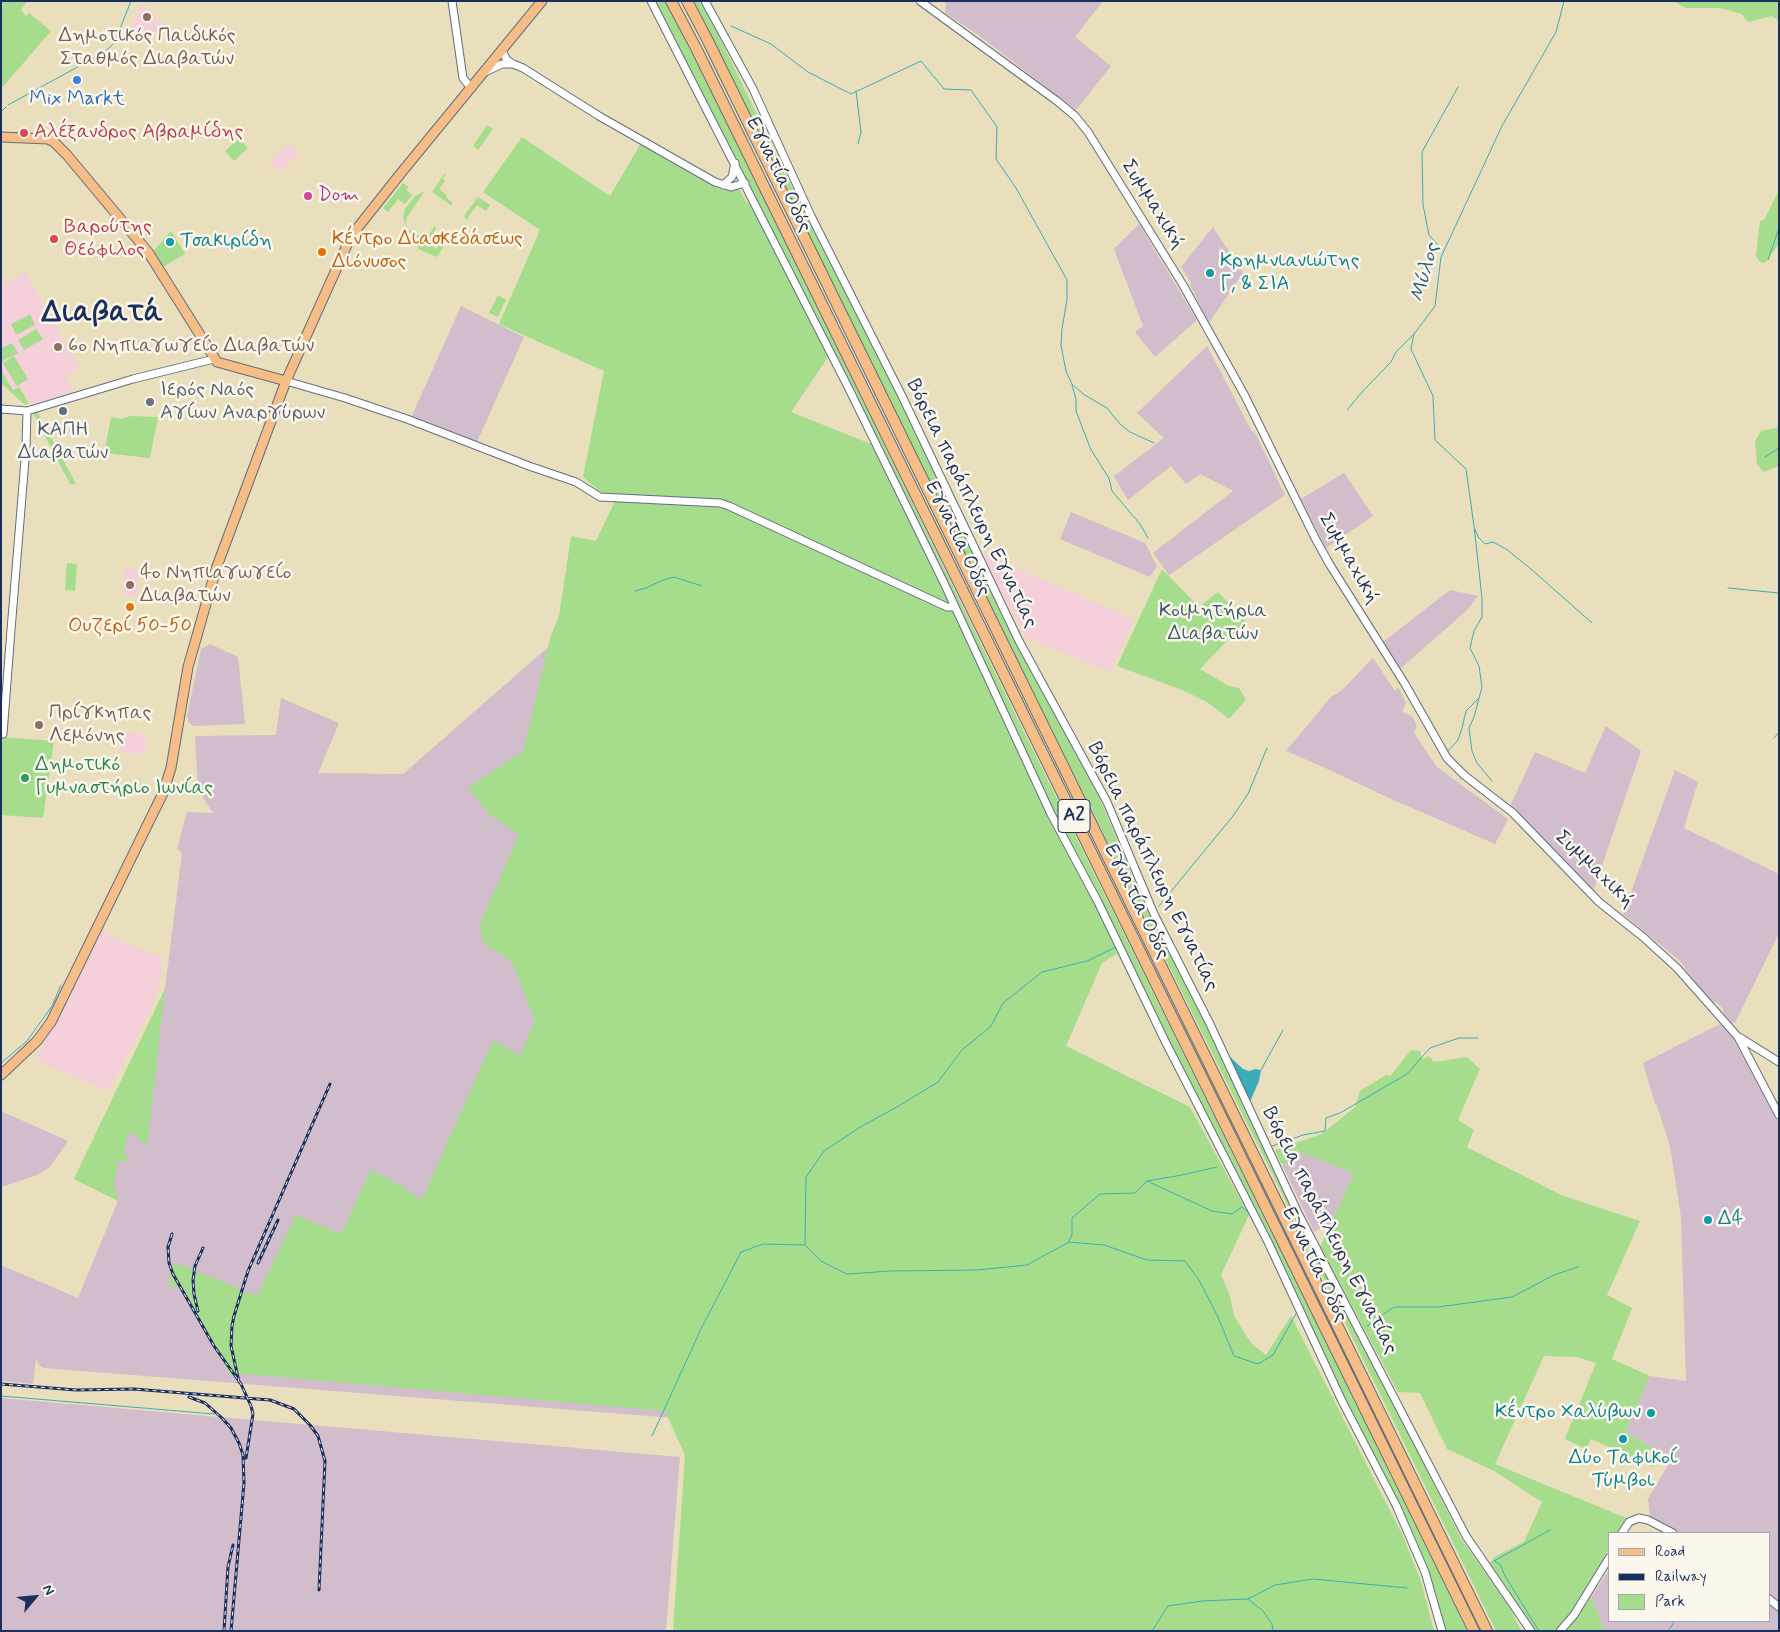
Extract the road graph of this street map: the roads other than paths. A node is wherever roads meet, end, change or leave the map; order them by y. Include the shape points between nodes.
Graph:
1 (452, 1) edge
2 (542, 1) edge
3 (549, 1) edge
4 (651, 1) edge
5 (671, 1) edge
6 (687, 1) edge
7 (705, 1) edge
8 (920, 1) edge
9 (520, 30) junction
10 (502, 50) junction
11 (513, 64) junction
12 (523, 68) junction
13 (485, 72) junction
14 (472, 88) junction
15 (1, 137) edge
16 (734, 163) junction
17 (744, 183) junction
18 (724, 185) junction
19 (214, 359) junction
20 (285, 379) junction
21 (1, 409) edge
22 (27, 411) junction
23 (955, 607) junction
24 (2, 734) edge
25 (1738, 1037) junction
26 (1751, 1045) junction
27 (1744, 1050) junction
28 (1779, 1062) edge
29 (1, 1075) edge
30 (1779, 1115) edge
31 (1623, 1532) edge
32 (1671, 1532) edge
33 (1608, 1560) edge
34 (1442, 1631) edge
35 (1474, 1631) edge
36 (1487, 1631) edge
37 (1531, 1631) edge
38 (1560, 1631) edge

1 - 14 street via 463,78
2 - 9 main road
3 - 9 main road
4 - 16 street
5 - 35 highway, Εγνατία Οδός / Α2
6 - 36 highway, Εγνατία Οδός / Α2
7 - 37 street, Βόρεια παράπλευρη Εγνατίας via 753,89 810,216 902,396 1018,641 1107,802 1151,907 1303,1221 1466,1536
8 - 25 street, Συμμαχική via 1057,101 1088,132 1187,293 1245,396 1319,545 1447,758 1513,814 1594,897 1671,962
9 - 10 main road
10 - 11 street
10 - 12 street
10 - 13 main road
11 - 12 street
11 - 13 street
12 - 18 street via 605,119
13 - 14 main road
14 - 20 main road via 354,234
15 - 19 main road via 51,140 67,155 148,252
16 - 17 street
16 - 18 street via 733,174
17 - 18 street via 731,187
17 - 23 street via 845,380
19 - 20 main road via 220,364
19 - 22 street
20 - 23 street via 408,419 576,482 600,497 729,506 947,607
20 - 29 main road via 216,569 188,667 165,789 51,1022 37,1041
21 - 22 street
22 - 24 street
23 - 34 street via 1043,797 1274,1254 1338,1392 1403,1520 1425,1572
25 - 26 street
25 - 27 street, Συμμαχική
26 - 27 street
26 - 28 street
27 - 30 street, Συμμαχική
31 - 32 street via 1629,1522 1640,1518
33 - 38 street via 1574,1615

